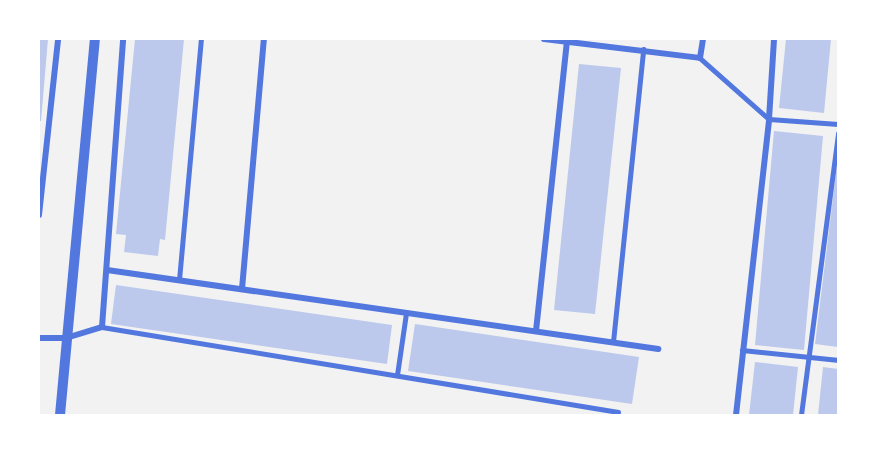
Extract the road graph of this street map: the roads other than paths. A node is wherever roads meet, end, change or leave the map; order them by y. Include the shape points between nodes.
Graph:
1 (58, 39) edge
2 (96, 39) edge
3 (123, 39) edge
4 (201, 39) edge
5 (264, 39) edge
6 (544, 39) edge
7 (703, 39) edge
8 (774, 39) edge
9 (567, 42) junction
10 (643, 49) junction
11 (700, 58) junction
12 (769, 119) junction
13 (838, 124) edge
14 (838, 133) edge
15 (39, 215) edge
16 (106, 270) junction
17 (179, 280) junction
18 (242, 289) junction
19 (406, 313) junction
20 (102, 327) junction
21 (536, 331) junction
22 (39, 338) edge
23 (66, 338) junction
24 (613, 342) junction
25 (658, 349) dead end
26 (742, 350) junction
27 (807, 358) junction
28 (838, 360) edge
29 (397, 375) junction
30 (618, 412) dead end
31 (60, 415) edge
32 (736, 415) edge
33 (801, 415) edge

1 - 15 street
2 - 23 street
3 - 16 street
4 - 17 lane
5 - 18 street
6 - 9 street
7 - 11 street
8 - 12 street
9 - 10 street
9 - 21 street
10 - 11 street
10 - 24 lane
11 - 12 lane
12 - 13 lane
12 - 26 street
14 - 27 lane
16 - 17 street
16 - 20 street
17 - 18 street
18 - 19 street
19 - 21 street
19 - 29 lane
20 - 23 street
20 - 29 lane
21 - 24 street
22 - 23 street
23 - 31 street
24 - 25 street
26 - 27 lane
26 - 32 street
27 - 28 lane
27 - 33 lane
29 - 30 lane

